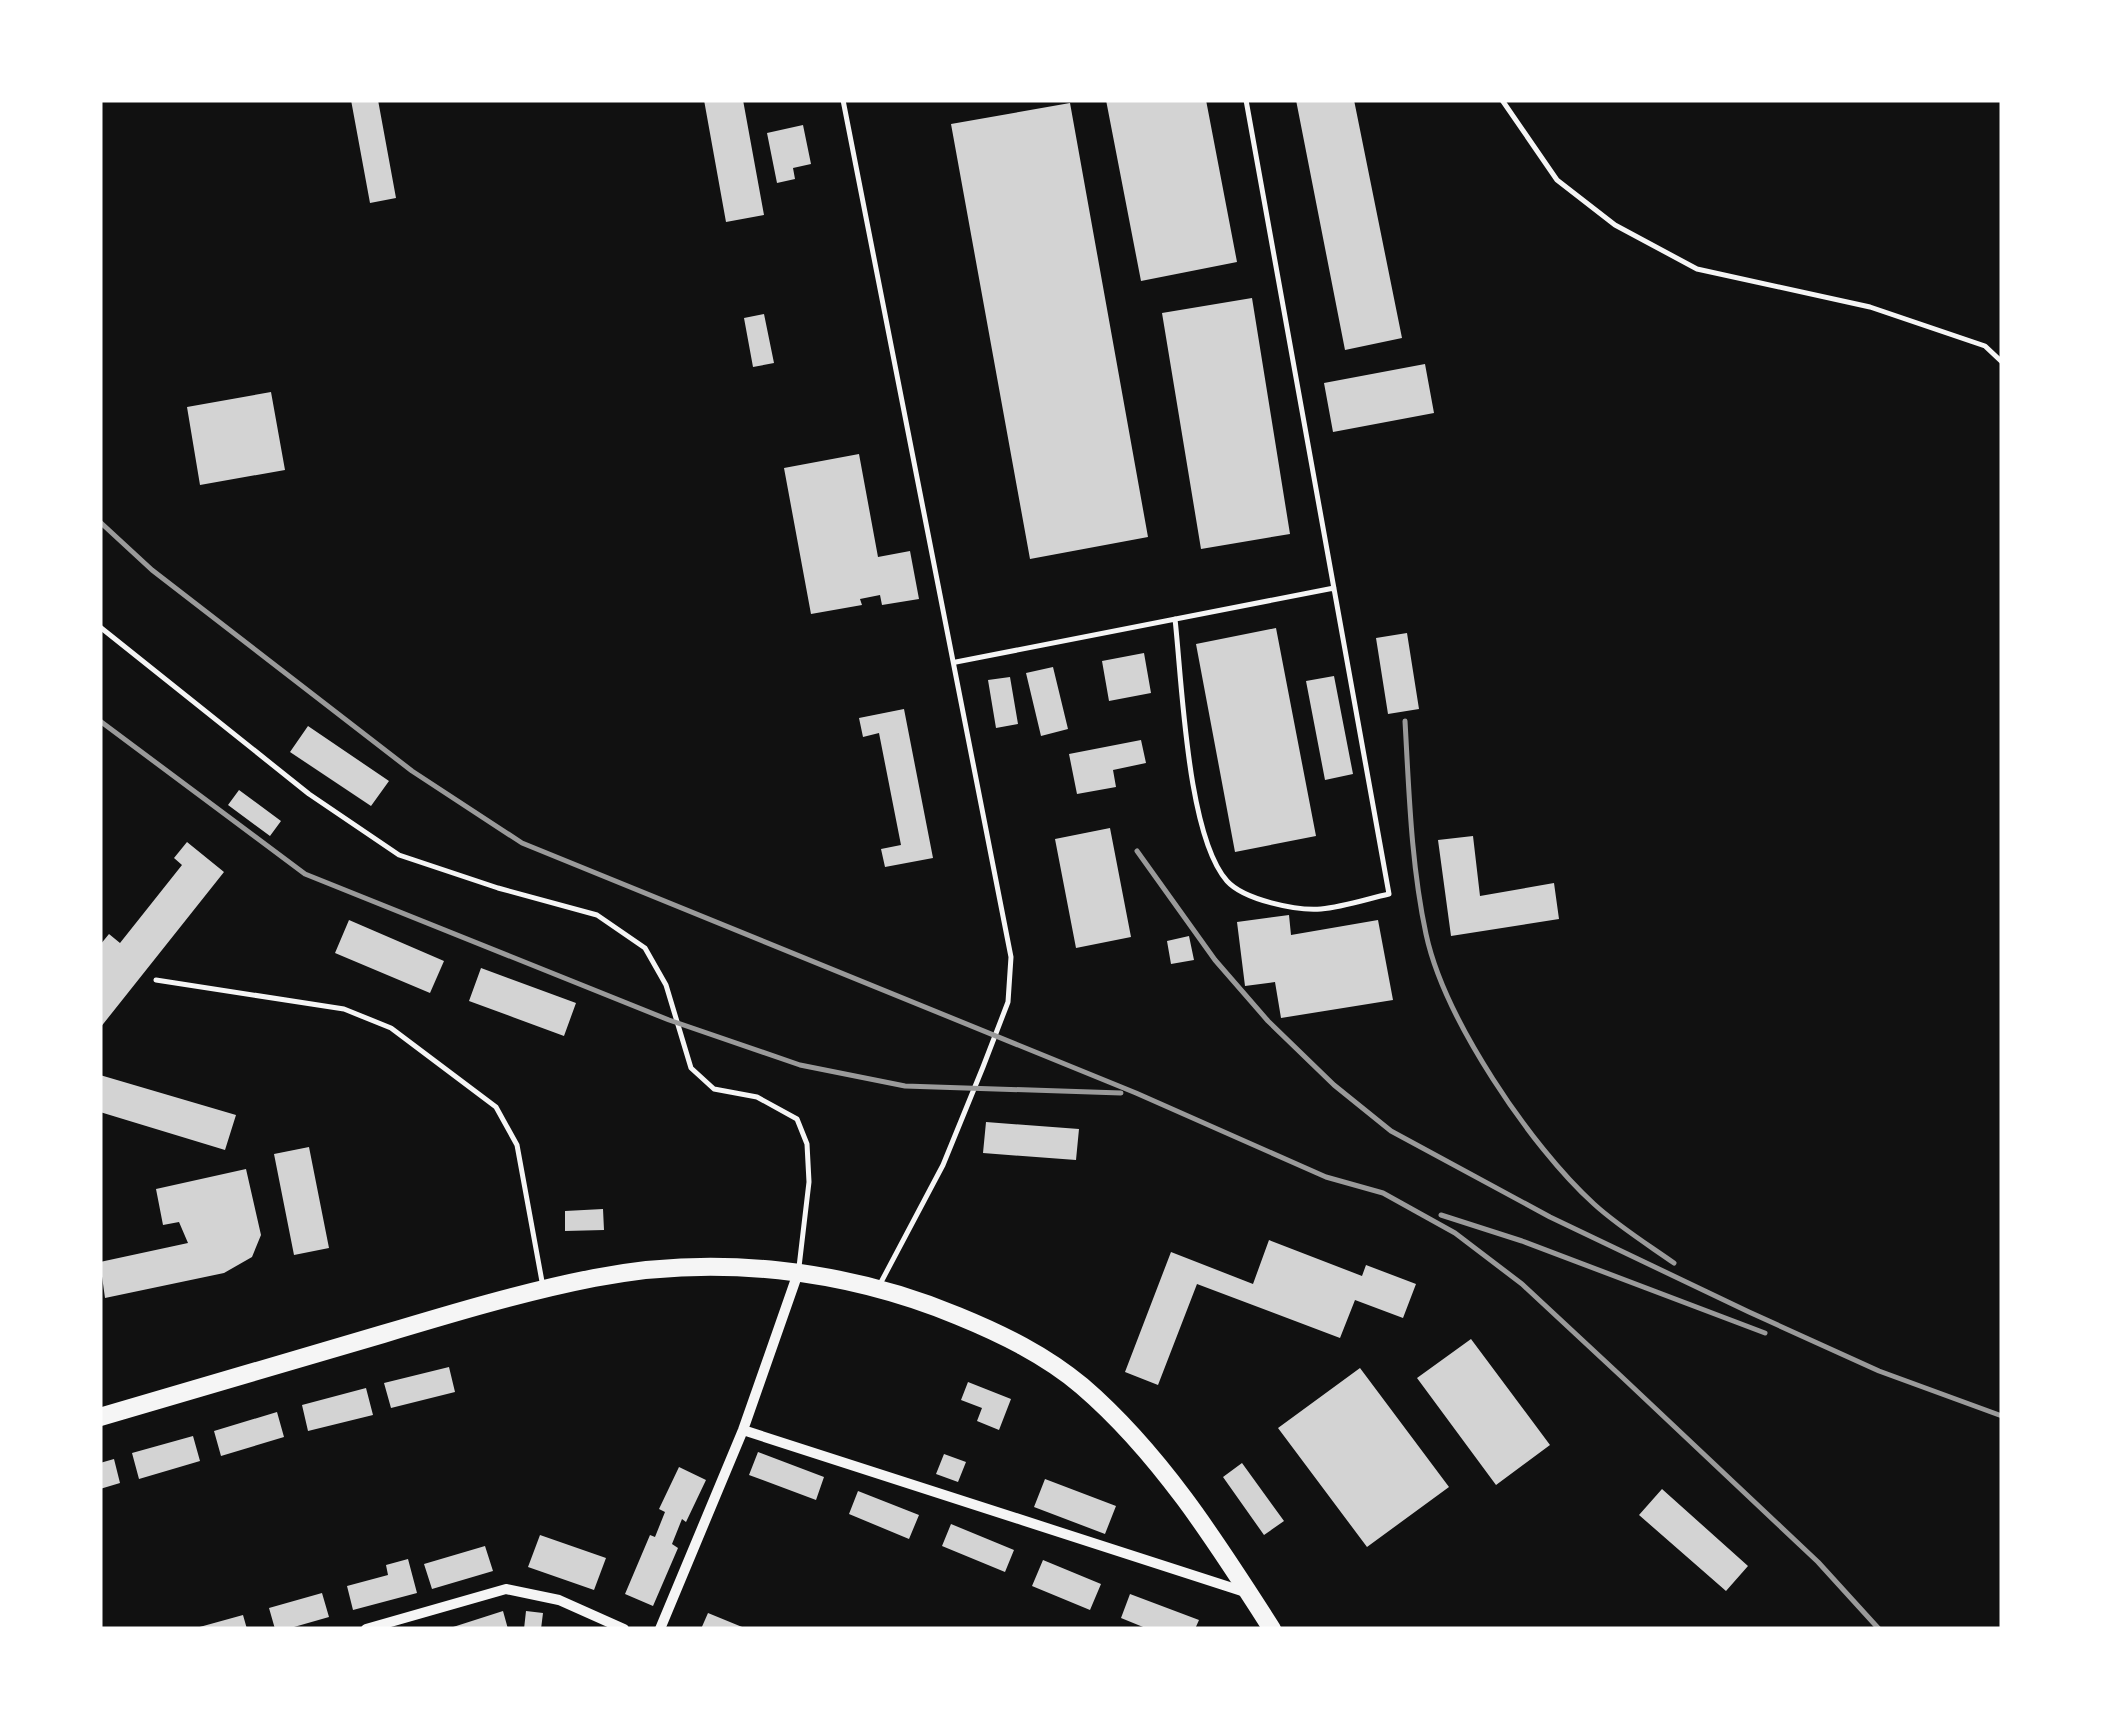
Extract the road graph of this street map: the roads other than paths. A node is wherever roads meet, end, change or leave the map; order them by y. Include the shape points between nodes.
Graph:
1 (844, 100) edge
2 (1246, 100) edge
3 (1502, 100) edge
4 (2002, 362) edge
5 (1334, 588) junction
6 (1175, 619) junction
7 (100, 627) edge
8 (956, 662) junction
9 (156, 980) dead end
10 (798, 1273) junction
11 (878, 1288) junction
12 (544, 1290) junction
13 (100, 1417) edge
14 (743, 1430) junction
15 (1249, 1593) junction
16 (366, 1629) edge
17 (624, 1629) edge
18 (660, 1629) edge
19 (1272, 1629) edge

1 - 8 lane
2 - 5 lane
3 - 4 lane via 1557,180 1616,225 1697,269 1870,307 1985,346
5 - 6 lane
5 - 6 lane via 1389,894 1319,909 1262,901 1228,883 1208,847 1194,786
6 - 8 lane
7 - 10 lane via 309,794 399,855 597,915 644,948 666,984 691,1068 714,1089 757,1097 797,1119 807,1144 809,1182
8 - 11 lane via 1011,958 1008,1002 943,1164
9 - 12 lane via 344,1009 390,1028 496,1108 517,1146
10 - 11 highway
10 - 12 highway via 672,1268
10 - 14 street
11 - 15 highway via 992,1330 1080,1385 1142,1442
12 - 13 highway
14 - 15 street
14 - 18 street
15 - 19 highway
16 - 17 street via 506,1589 559,1600

